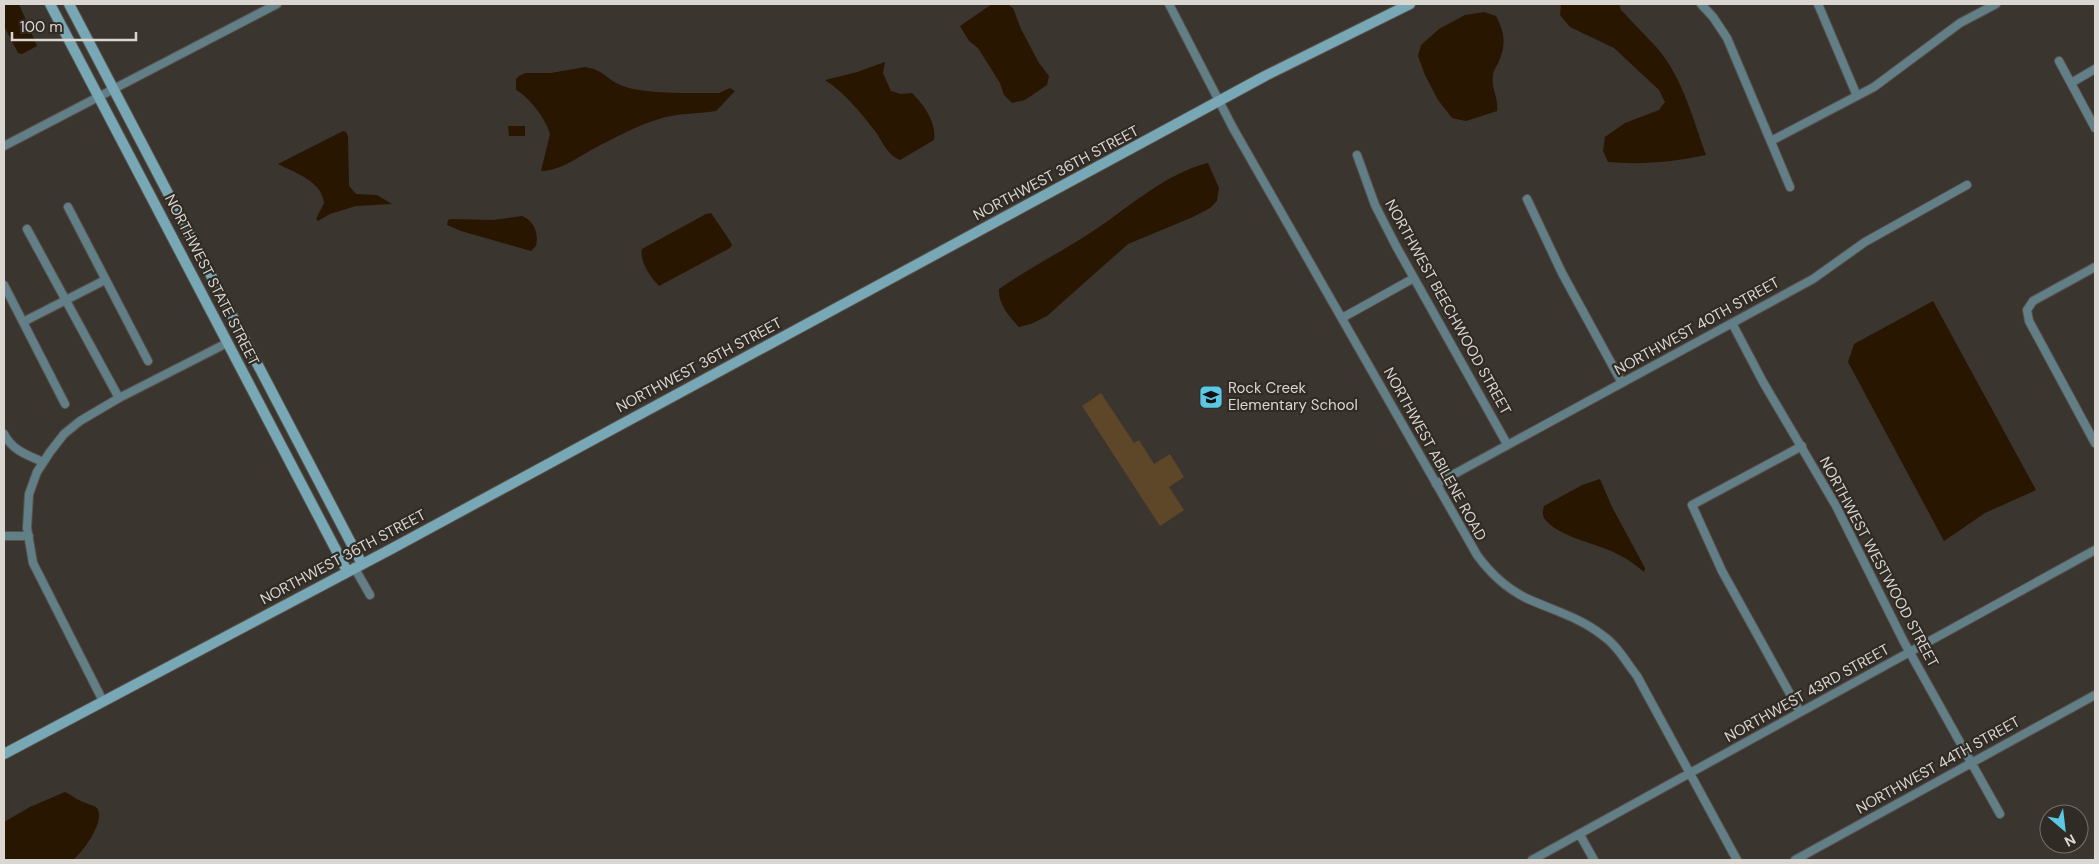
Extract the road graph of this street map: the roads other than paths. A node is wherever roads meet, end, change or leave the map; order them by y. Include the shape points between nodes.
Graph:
1 (50, 4) edge
2 (69, 4) edge
3 (277, 4) edge
4 (1170, 4) edge
5 (1410, 4) edge
6 (1701, 4) edge
7 (1818, 4) edge
8 (1996, 4) edge
9 (2059, 61) dead end
10 (2095, 69) edge
11 (2071, 82) junction
12 (113, 89) junction
13 (99, 96) junction
14 (1857, 96) junction
15 (1220, 102) junction
16 (2095, 128) edge
17 (1771, 141) junction
18 (4, 146) edge
19 (1356, 154) dead end
20 (1967, 185) dead end
21 (1790, 187) dead end
22 (1527, 199) dead end
23 (68, 207) dead end
24 (27, 229) dead end
25 (2095, 267) edge
26 (1414, 278) junction
27 (105, 280) junction
28 (4, 285) edge
29 (66, 300) junction
30 (1342, 318) junction
31 (23, 322) junction
32 (1732, 323) junction
33 (227, 343) junction
34 (148, 361) dead end
35 (1622, 383) junction
36 (119, 398) junction
37 (65, 404) dead end
38 (4, 434) edge
39 (2095, 442) edge
40 (1507, 444) junction
41 (1802, 446) junction
42 (42, 462) junction
43 (1436, 484) junction
44 (4, 536) edge
45 (29, 536) junction
46 (2095, 550) edge
47 (354, 567) junction
48 (370, 595) dead end
49 (1910, 652) junction
50 (2095, 695) edge
51 (103, 701) junction
52 (1800, 712) junction
53 (4, 754) edge
54 (1970, 762) junction
55 (1690, 775) junction
56 (2000, 814) dead end
57 (1580, 835) junction
58 (1532, 860) edge
59 (1594, 860) edge
60 (1737, 860) edge
61 (1795, 860) edge

1 - 13 main road, NORTHWEST STATE STREET
2 - 12 main road, NORTHWEST STATE STREET
3 - 12 street
4 - 15 street, NORTHWEST ABILENE ROAD
5 - 15 main road, NORTHWEST 36TH STREET
6 - 17 street via 1727,38
7 - 14 street
8 - 14 street via 1960,23 1887,78
9 - 11 street
10 - 11 street
11 - 16 street
12 - 13 street
12 - 47 main road, NORTHWEST STATE STREET
13 - 18 street
13 - 33 main road, NORTHWEST STATE STREET
14 - 17 street
15 - 30 street, NORTHWEST ABILENE ROAD
15 - 47 main road, NORTHWEST 36TH STREET
17 - 21 street
19 - 26 street, NORTHWEST BEECHWOOD STREET via 1376,205
20 - 32 street, NORTHWEST 40TH STREET
22 - 35 street via 1562,273
23 - 27 street
24 - 29 street
25 - 39 street via 2033,301 2027,310 2029,321
26 - 30 street
26 - 40 street, NORTHWEST BEECHWOOD STREET
27 - 29 street
27 - 34 street
28 - 31 street
29 - 31 street
29 - 36 street
30 - 43 street, NORTHWEST ABILENE ROAD
31 - 37 street
32 - 35 street, NORTHWEST 40TH STREET
32 - 41 street, NORTHWEST WESTWOOD STREET
33 - 36 street
33 - 47 main road, NORTHWEST STATE STREET
35 - 40 street, NORTHWEST 40TH STREET
36 - 42 street via 91,412 64,434
38 - 42 street via 17,450
40 - 43 street, NORTHWEST 40TH STREET
41 - 49 street, NORTHWEST WESTWOOD STREET
41 - 52 street via 1692,505 1722,571
42 - 45 street via 29,494
43 - 55 street, NORTHWEST ABILENE ROAD via 1476,556 1490,572 1525,597 1587,624 1618,650 1637,676
44 - 45 street
45 - 51 street via 33,563
46 - 49 street, NORTHWEST 43RD STREET
47 - 48 street
47 - 51 main road, NORTHWEST 36TH STREET
49 - 52 street, NORTHWEST 43RD STREET
49 - 54 street, NORTHWEST WESTWOOD STREET
50 - 54 street, NORTHWEST 44TH STREET
51 - 53 main road, NORTHWEST 36TH STREET
52 - 55 street, NORTHWEST 43RD STREET
54 - 56 street, NORTHWEST WESTWOOD STREET
54 - 61 street, NORTHWEST 44TH STREET
55 - 57 street, NORTHWEST 43RD STREET
55 - 60 street, NORTHWEST ABILENE ROAD
57 - 58 street, NORTHWEST 43RD STREET
57 - 59 street

